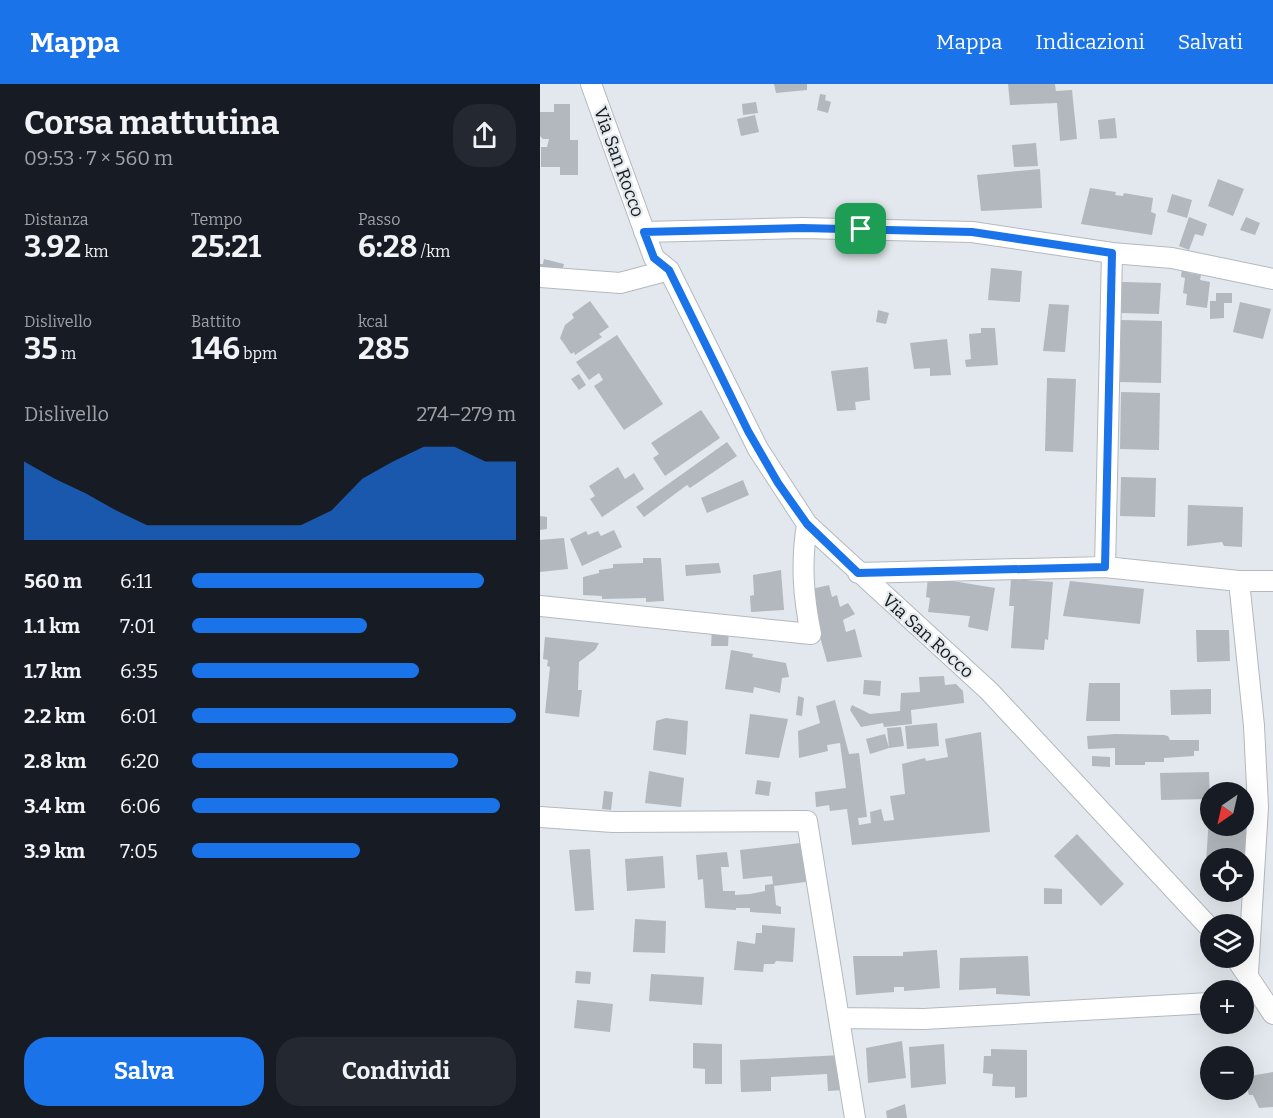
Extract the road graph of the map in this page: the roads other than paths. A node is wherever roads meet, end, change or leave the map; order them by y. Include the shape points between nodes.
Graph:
1 (591, 84) edge
2 (644, 232) junction
3 (1112, 253) junction
4 (669, 270) junction
5 (540, 277) edge
6 (1273, 279) edge
7 (807, 524) junction
8 (1105, 567) junction
9 (858, 573) junction
10 (1239, 581) junction
11 (1273, 581) edge
12 (540, 606) edge
13 (540, 817) edge
14 (1200, 917) edge
15 (1249, 980) edge
16 (1254, 989) edge
17 (1200, 1004) edge
18 (1273, 1014) edge
19 (840, 1018) junction
20 (855, 1118) edge

1 - 2 street, Via San Rocco
2 - 3 street via 802,228 972,232
2 - 4 street, Via San Rocco via 654,258
3 - 6 street via 1172,258
3 - 8 street
4 - 5 street via 620,283
4 - 7 street, Via San Rocco via 758,449
7 - 9 street, Via San Rocco
7 - 12 street via 801,558 811,634
8 - 9 street
8 - 10 street
9 - 14 street, Via San Rocco via 989,691
10 - 11 street
10 - 15 street via 1258,807
13 - 19 street via 613,822 807,821
16 - 18 street
17 - 19 street via 924,1019
19 - 20 street

